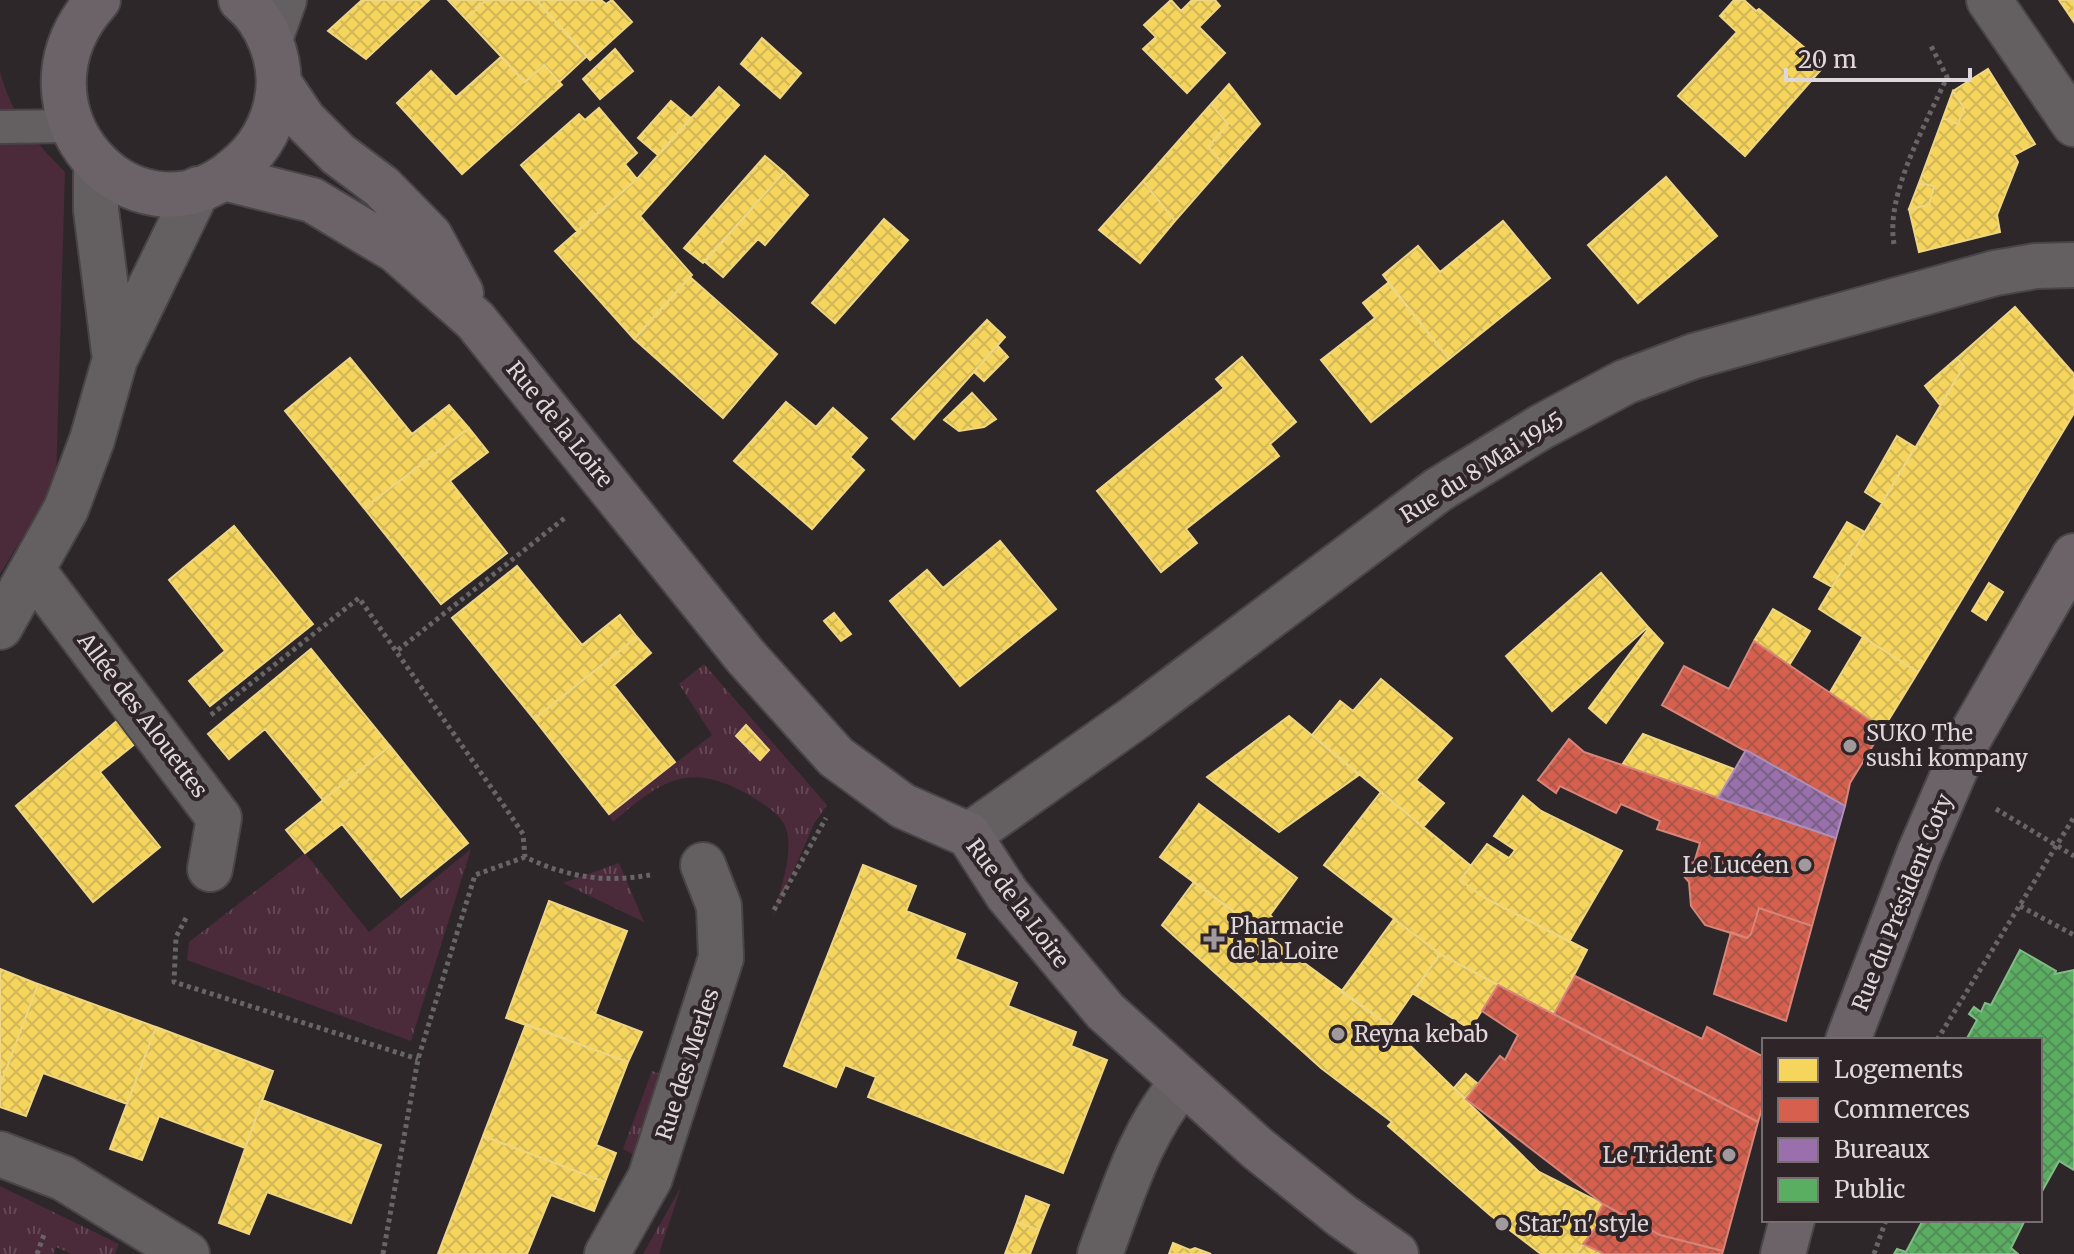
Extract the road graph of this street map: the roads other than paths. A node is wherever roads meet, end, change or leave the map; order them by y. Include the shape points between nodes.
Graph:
1 (98, 0) edge
2 (241, 0) edge
3 (1989, 0) edge
4 (61, 18) edge
5 (277, 20) edge
6 (279, 83) junction
7 (2074, 124) edge
8 (68, 126) junction
9 (0, 127) edge
10 (96, 165) junction
11 (211, 184) junction
12 (2074, 265) edge
13 (475, 320) junction
14 (115, 359) junction
15 (2074, 556) edge
16 (34, 572) junction
17 (0, 627) edge
18 (969, 835) junction
19 (703, 865) road end
20 (210, 869) road end
21 (1849, 1038) edge
22 (1182, 1083) junction
23 (0, 1154) edge
24 (1791, 1222) edge
25 (187, 1254) edge
26 (607, 1254) edge
27 (1100, 1254) edge
28 (1396, 1254) edge
29 (1783, 1254) edge

1 - 4 street
2 - 5 street
3 - 7 street
4 - 8 street via 60,96
5 - 6 street
6 - 11 street via 264,138 247,160
6 - 13 street, Rue de la Loire via 304,120 430,236
8 - 9 lane
8 - 10 street
10 - 11 street, Rue de la Loire via 155,192
10 - 14 street via 96,210
11 - 13 street, Rue de la Loire via 312,200 397,251
11 - 14 street
12 - 18 street, Rue du 8 Mai 1945 via 1995,273 1694,356 1625,382 1438,490
13 - 18 street, Rue de la Loire via 746,657 836,757 903,806
14 - 16 street via 66,509
15 - 21 street, Rue du Président Coty via 1968,740
16 - 17 street
16 - 20 street, Allée des Alouettes via 219,818
18 - 22 street, Rue de la Loire via 1007,894 1067,968
19 - 26 street, Rue des Merles via 719,906 721,958 650,1178
22 - 27 street via 1157,1113
22 - 28 street, Rue de la Loire via 1330,1207
23 - 25 street via 63,1178
24 - 29 street

